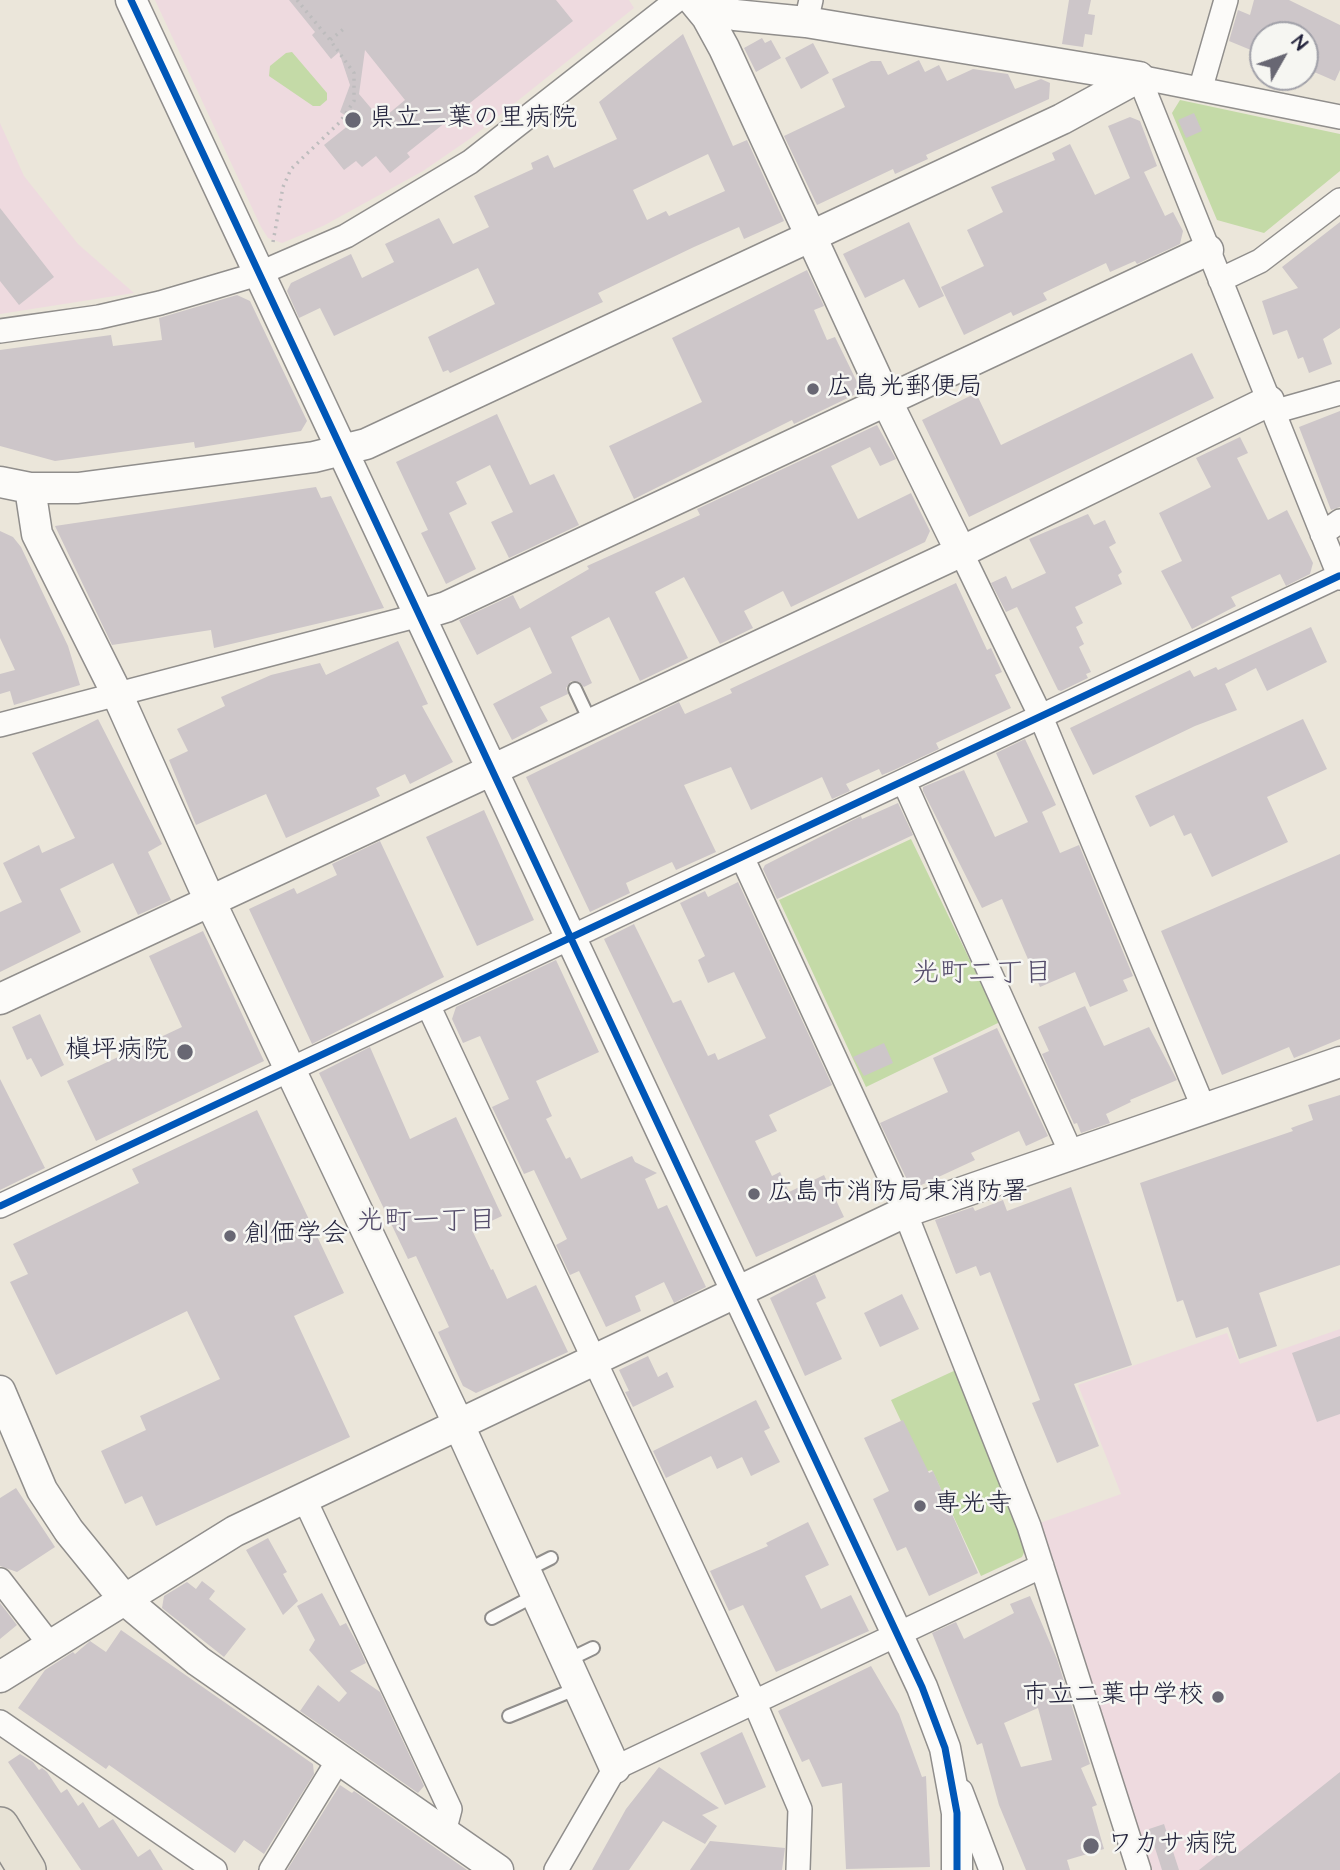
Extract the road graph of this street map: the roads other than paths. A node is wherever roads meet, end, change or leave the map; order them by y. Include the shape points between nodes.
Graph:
1 (131, 0) edge
2 (677, 0) edge
3 (693, 0) edge
4 (701, 0) edge
5 (1226, 0) edge
6 (808, 11) edge
7 (1139, 77) junction
8 (1201, 87) junction
9 (1340, 117) edge
10 (1340, 200) edge
11 (812, 236) junction
12 (1208, 250) junction
13 (258, 274) junction
14 (1220, 280) junction
15 (0, 331) edge
16 (1340, 393) edge
17 (887, 401) junction
18 (1271, 407) junction
19 (342, 452) junction
20 (0, 482) edge
21 (30, 488) junction
22 (1331, 528) edge
23 (961, 552) junction
24 (1340, 577) edge
25 (420, 615) junction
26 (575, 689) dead end
27 (118, 696) junction
28 (1041, 717) junction
29 (591, 723) junction
30 (0, 725) edge
31 (492, 769) junction
32 (904, 782) junction
33 (742, 856) junction
34 (209, 901) junction
35 (573, 937) junction
36 (0, 999) edge
37 (428, 1005) junction
38 (1340, 1062) edge
39 (291, 1069) junction
40 (1205, 1109) junction
41 (1072, 1155) junction
42 (0, 1206) edge
43 (905, 1212) junction
44 (736, 1291) junction
45 (594, 1362) junction
46 (3, 1406) edge
47 (458, 1423) junction
48 (304, 1497) junction
49 (1042, 1566) junction
50 (537, 1575) junction
51 (0, 1580) edge
52 (125, 1600) junction
53 (492, 1618) dead end
54 (897, 1634) junction
55 (51, 1646) junction
56 (0, 1677) edge
57 (579, 1688) junction
58 (754, 1701) junction
59 (509, 1717) dead end
60 (0, 1722) edge
61 (945, 1748) junction
62 (339, 1759) junction
63 (615, 1768) junction
64 (0, 1826) edge
65 (444, 1832) junction
66 (27, 1870) edge
67 (215, 1870) edge
68 (271, 1870) edge
69 (498, 1870) edge
70 (556, 1870) edge
71 (798, 1870) edge
72 (957, 1870) edge
73 (991, 1870) edge
74 (1139, 1870) edge

1 - 13 street
2 - 13 street via 470,162 355,231
3 - 11 street via 724,48
4 - 6 street via 735,15
5 - 8 street
6 - 7 street
7 - 8 street
7 - 11 street via 1062,119
7 - 12 street
8 - 9 street
10 - 14 street via 1260,261
11 - 17 street
11 - 19 street
12 - 14 street
12 - 17 street
13 - 15 street via 148,306
13 - 19 street
14 - 18 street
16 - 18 street
17 - 23 street
17 - 25 street via 446,607
18 - 22 street
18 - 23 street
19 - 21 street via 78,488
19 - 25 street
20 - 21 street
21 - 27 street via 37,534
22 - 24 street
23 - 28 street
23 - 29 street
24 - 28 street
25 - 27 street
25 - 31 street
26 - 29 lane
27 - 30 street
27 - 34 street
28 - 32 street
28 - 40 street
29 - 31 street
31 - 34 street
31 - 35 street
32 - 33 street
32 - 41 street
33 - 35 street
33 - 43 street
34 - 36 street
34 - 39 street
35 - 37 street
35 - 44 street
37 - 39 street
37 - 45 street
38 - 40 street
39 - 42 street
39 - 47 street
40 - 41 street
41 - 43 street
43 - 44 street
43 - 49 street
44 - 45 street
44 - 54 street
45 - 47 street
45 - 58 street
46 - 52 street via 42,1490
47 - 48 street
47 - 50 street
48 - 52 street via 235,1531
48 - 65 street via 450,1809
49 - 54 street
49 - 74 street
50 - 53 lane
50 - 57 street via 580,1655
51 - 55 street
52 - 55 street
52 - 62 street via 198,1661
54 - 58 street
54 - 61 street
55 - 56 street
57 - 59 lane
57 - 63 street
58 - 63 street
58 - 71 street via 800,1809
60 - 67 street
61 - 72 street via 957,1813
61 - 73 street
62 - 65 street
62 - 68 street
63 - 70 street
64 - 66 main road
65 - 69 street

